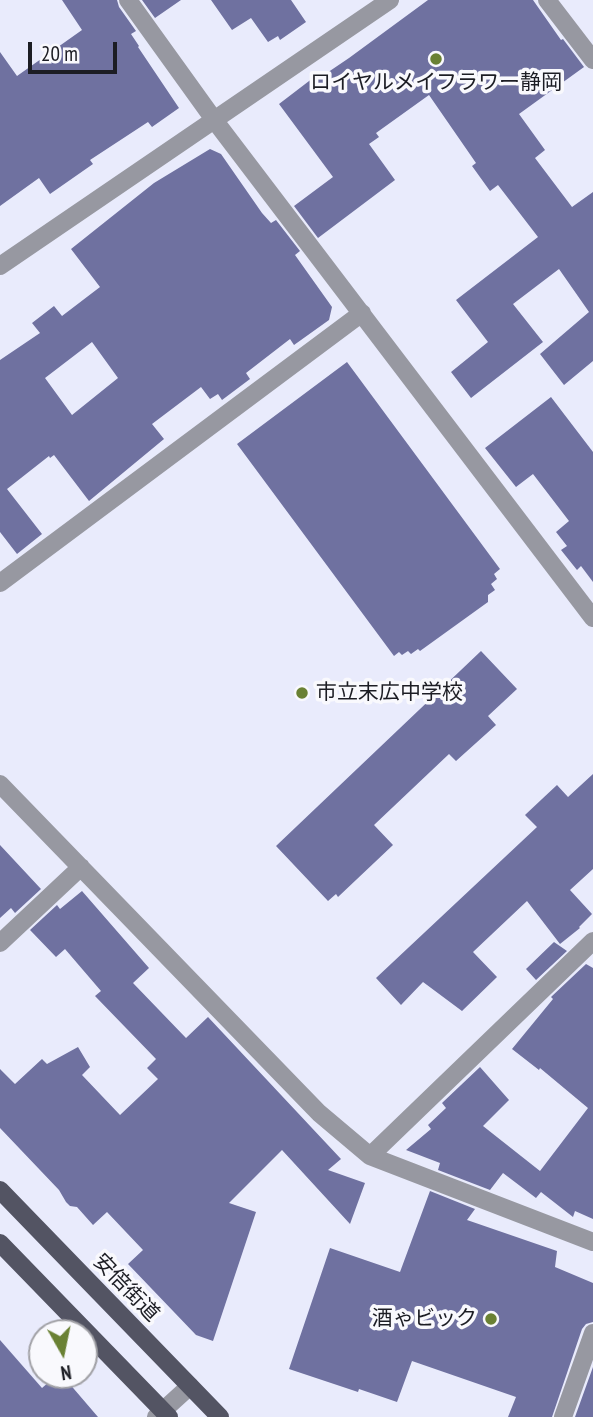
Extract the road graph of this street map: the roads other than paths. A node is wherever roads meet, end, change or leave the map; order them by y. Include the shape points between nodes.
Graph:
1 (128, 0) edge
2 (390, 0) edge
3 (547, 0) edge
4 (593, 60) edge
5 (215, 121) junction
6 (0, 266) edge
7 (362, 313) junction
8 (0, 583) edge
9 (593, 618) edge
10 (0, 784) edge
11 (81, 867) junction
12 (593, 941) edge
13 (0, 943) edge
14 (370, 1156) junction
15 (0, 1190) edge
16 (593, 1242) edge
17 (0, 1243) edge
18 (593, 1333) edge
19 (190, 1386) junction
20 (163, 1415) edge
21 (220, 1417) edge
22 (563, 1417) edge

1 - 5 street
2 - 5 street
3 - 4 street
5 - 6 street
5 - 7 street
7 - 8 street
7 - 9 street
10 - 11 street
11 - 13 street
11 - 14 street via 319,1113
12 - 14 street
14 - 16 street
15 - 19 main road, 安倍街道
17 - 20 main road
18 - 22 street
19 - 20 street
19 - 21 main road, 安倍街道

